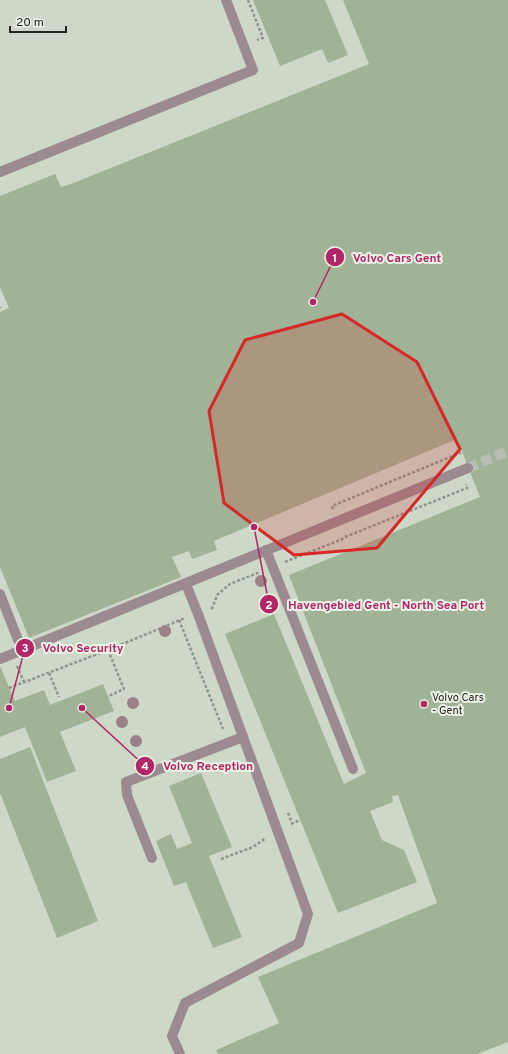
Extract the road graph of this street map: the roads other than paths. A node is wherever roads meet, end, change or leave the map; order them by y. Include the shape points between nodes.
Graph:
1 (226, 0) edge
2 (0, 172) edge
3 (468, 468) tunnel mouth
4 (266, 550) junction
5 (186, 584) junction
6 (0, 594) edge
7 (22, 650) junction
8 (0, 659) edge
9 (243, 737) junction
10 (353, 769) dead end
11 (152, 858) dead end
12 (180, 1054) edge

1 - 2 lane via 254,70
3 - 4 lane
4 - 5 lane
4 - 10 lane
5 - 7 lane
5 - 9 lane
6 - 7 lane
7 - 8 lane
9 - 11 lane via 126,782 127,795
9 - 12 lane via 308,914 299,943 185,1003 172,1036

